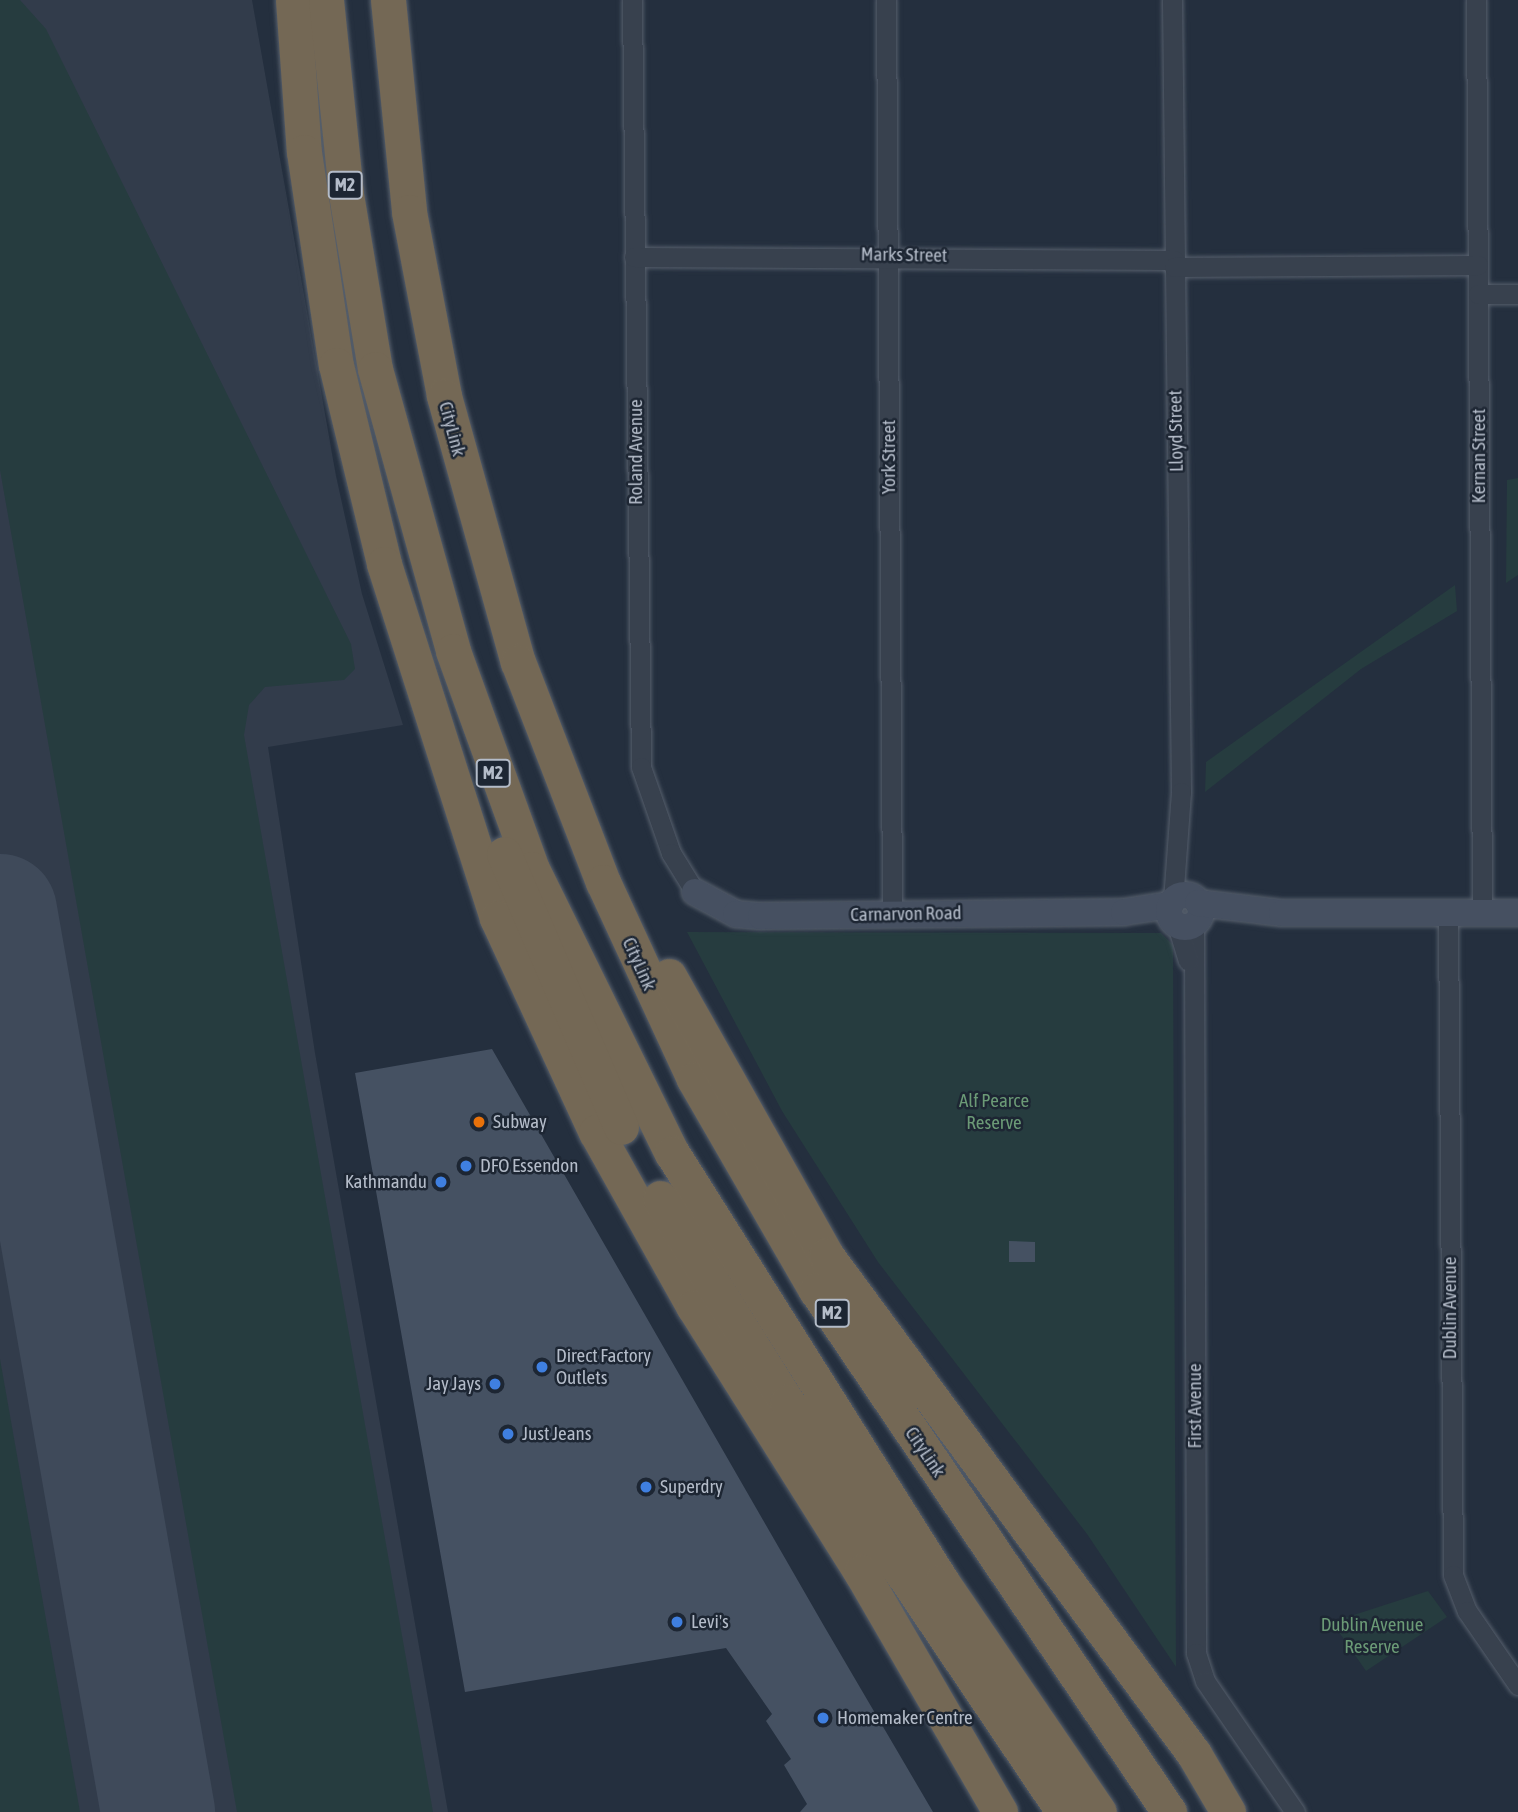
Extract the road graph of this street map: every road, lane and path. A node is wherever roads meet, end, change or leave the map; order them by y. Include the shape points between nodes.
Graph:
1 (293, 0) edge
2 (326, 0) edge
3 (388, 0) edge
4 (632, 0) edge
5 (886, 0) edge
6 (1172, 0) edge
7 (1476, 0) edge
8 (888, 254) junction
9 (634, 257) junction
10 (1174, 264) junction
11 (1478, 265) junction
12 (1478, 294) junction
13 (1518, 294) edge
14 (453, 651) junction
15 (561, 776) junction
16 (695, 892) joint
17 (1184, 911) junction
18 (1448, 912) junction
19 (1482, 913) junction
20 (1518, 913) edge
21 (892, 914) junction
22 (861, 1573) junction
23 (1518, 1685) edge
24 (1194, 1754) junction
25 (1000, 1812) edge
26 (1048, 1812) edge
27 (1064, 1812) edge
28 (1099, 1812) edge
29 (1169, 1812) edge
30 (1228, 1812) edge
31 (1247, 1812) edge
32 (1295, 1812) edge

1 - 22 highway via 304,152 336,365 384,564 492,907 596,1132 694,1307
2 - 14 highway, M2 via 346,194 375,369
3 - 15 highway, CityLink / M2 via 409,212 443,396 518,662
4 - 9 street, Roland Avenue
5 - 8 street, York Street
6 - 10 street, Lloyd Street
7 - 11 street, Kernan Street
8 - 9 street, Marks Street
8 - 10 street, Marks Street
8 - 21 street, York Street
9 - 16 street, Roland Avenue via 641,767 671,853
10 - 11 street, Marks Street
10 - 17 street, Lloyd Street via 1178,862
11 - 12 street, Kernan Street
12 - 13 street
12 - 19 street, Kernan Street
14 - 27 highway via 486,796 524,913 638,1160 787,1402
14 - 28 highway, M2 via 532,869 673,1153 942,1582
15 - 24 highway via 826,1255
15 - 29 highway, CityLink / M2 via 647,982 750,1180 817,1290
16 - 21 street, Carnarvon Road via 736,914
17 - 18 street, Carnarvon Road
17 - 21 street, Carnarvon Road
17 - 32 street, First Avenue via 1192,971 1196,1653 1205,1681
18 - 19 street, Carnarvon Road
18 - 23 street, Dublin Avenue via 1452,1575 1467,1611
19 - 20 street, Carnarvon Road
22 - 25 highway
22 - 26 highway
24 - 30 highway
24 - 31 highway

